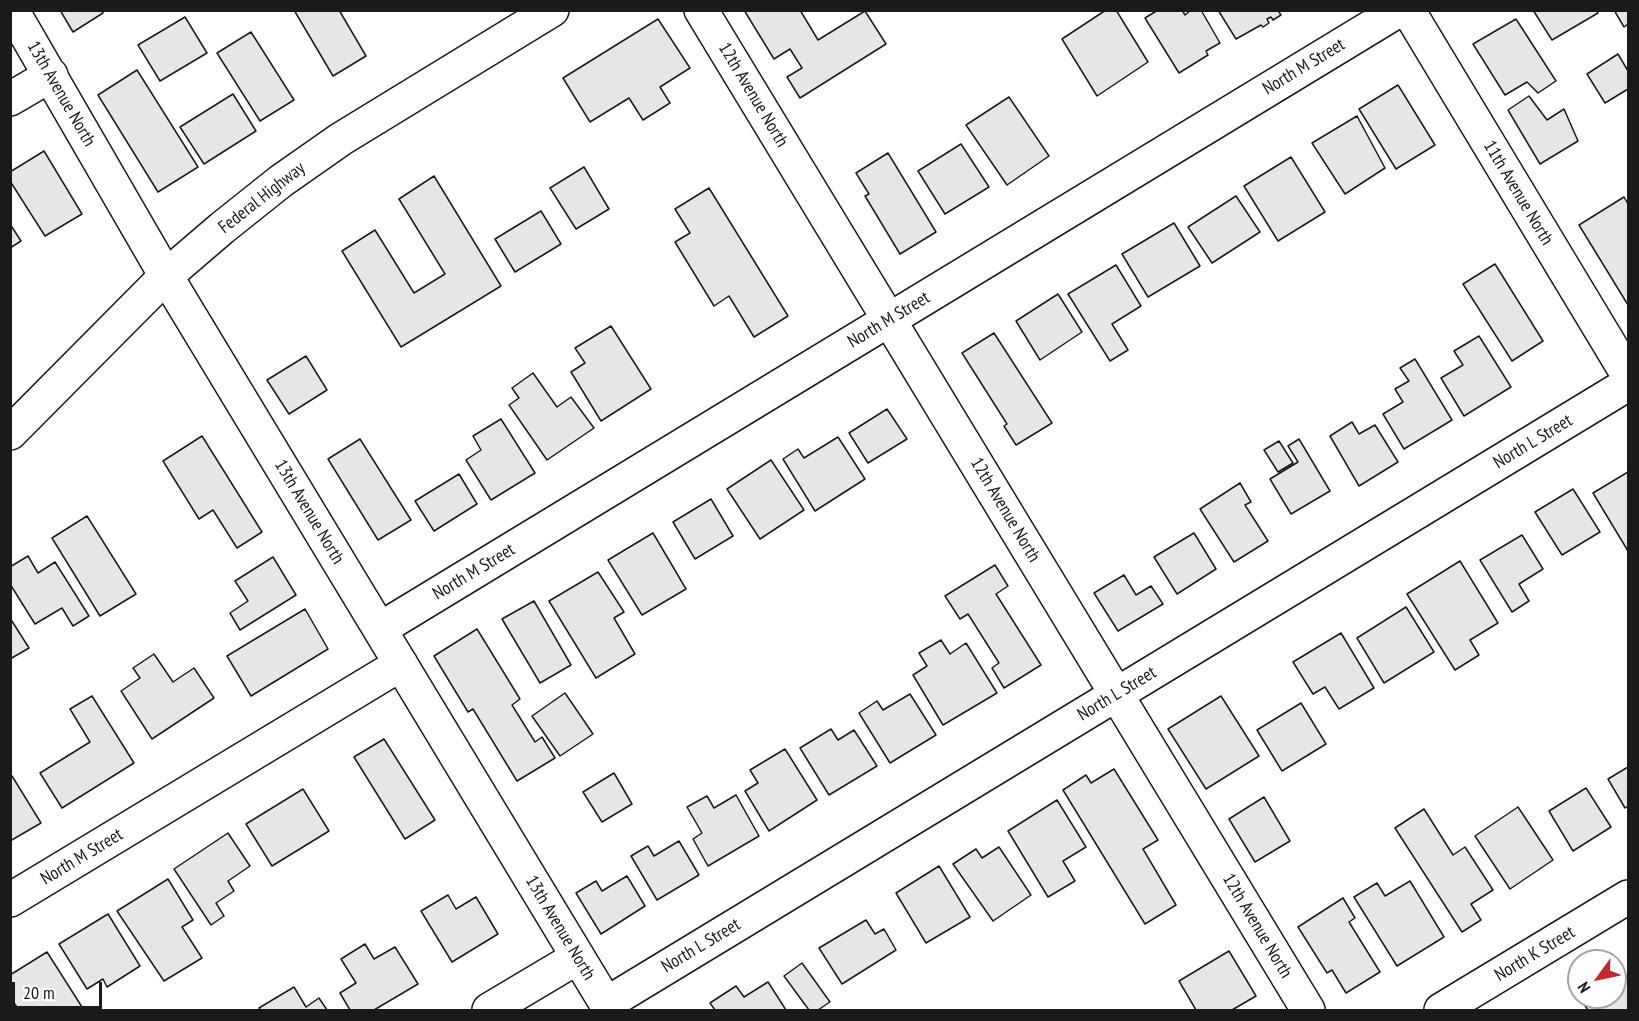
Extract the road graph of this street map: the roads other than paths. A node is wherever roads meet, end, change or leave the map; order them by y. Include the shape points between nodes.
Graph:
1 (12, 10) edge
2 (552, 10) edge
3 (701, 10) edge
4 (1399, 10) edge
5 (1408, 10) edge
6 (51, 75) junction
7 (10, 99) edge
8 (166, 276) junction
9 (890, 319) junction
10 (1629, 375) edge
11 (1629, 384) edge
12 (10, 433) edge
13 (380, 629) junction
14 (400, 664) junction
15 (1117, 694) junction
16 (1629, 897) edge
17 (10, 900) edge
18 (578, 957) junction
19 (608, 1007) edge
20 (489, 1011) edge
21 (1308, 1011) edge
22 (1441, 1011) edge

1 - 6 street, 13th Avenue North
2 - 8 street, Federal Highway via 281,181
3 - 9 street, 12th Avenue North
4 - 9 street, North M Street
5 - 10 street, 11th Avenue North
6 - 7 street
6 - 8 street, 13th Avenue North
8 - 12 street, Federal Highway
8 - 13 street, 13th Avenue North
9 - 13 street, North M Street
9 - 15 street, 12th Avenue North
11 - 15 street, North L Street
13 - 14 street, 13th Avenue North
14 - 17 street, North M Street
14 - 18 street, 13th Avenue North
15 - 19 street, North L Street
15 - 21 street, 12th Avenue North
16 - 22 street, North K Street
18 - 19 street, 13th Avenue North
18 - 20 street

